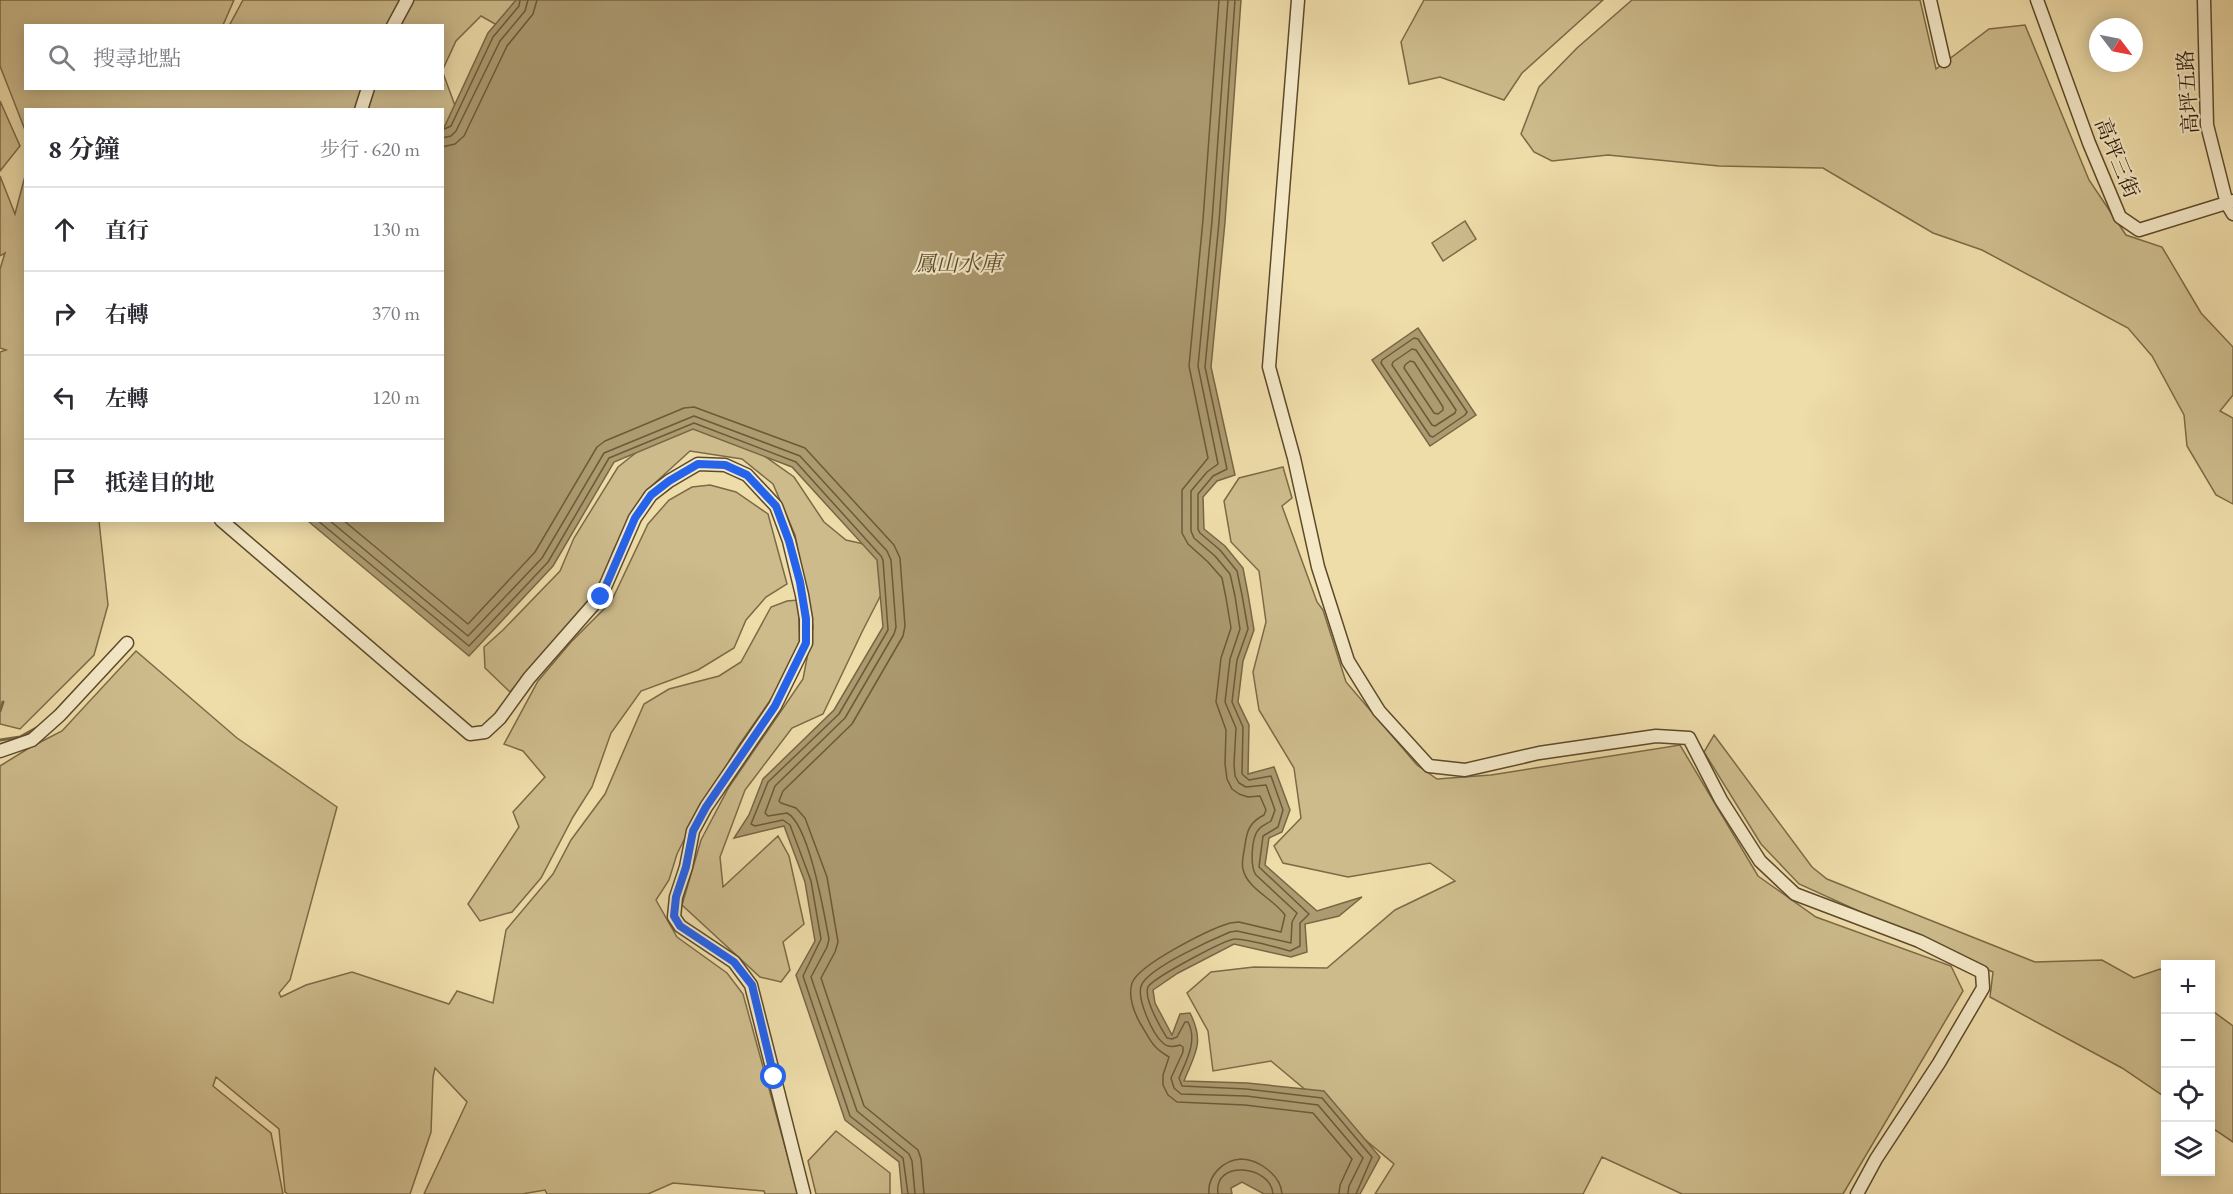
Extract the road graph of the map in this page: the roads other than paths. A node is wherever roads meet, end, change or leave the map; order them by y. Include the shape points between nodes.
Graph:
1 (407, 0) edge
2 (1298, 0) edge
3 (1930, 0) edge
4 (2037, 0) edge
5 (2204, 0) edge
6 (394, 24) edge
7 (1944, 61) dead end
8 (367, 90) edge
9 (362, 108) edge
10 (2231, 206) edge
11 (223, 522) edge
12 (127, 643) dead end
13 (0, 751) edge
14 (804, 1194) edge
15 (1857, 1194) edge

1 - 6 street
2 - 15 street via 1269,367 1318,567 1348,661 1379,711 1429,766 1466,770 1539,753 1656,736 1689,738 1721,800 1760,861 1795,894 1919,941 1982,972 1983,988
3 - 7 street
4 - 10 street, 高坪三街 via 2120,217 2139,230
5 - 10 street, 高坪五路 via 2207,125
8 - 9 street
11 - 14 street via 470,734 485,732 500,718 529,678 601,597 635,518 651,495 669,481 698,464 725,465 747,475 776,506 800,582 806,643 775,706 693,831 674,916 680,926 734,962 752,985
12 - 13 street via 32,740

